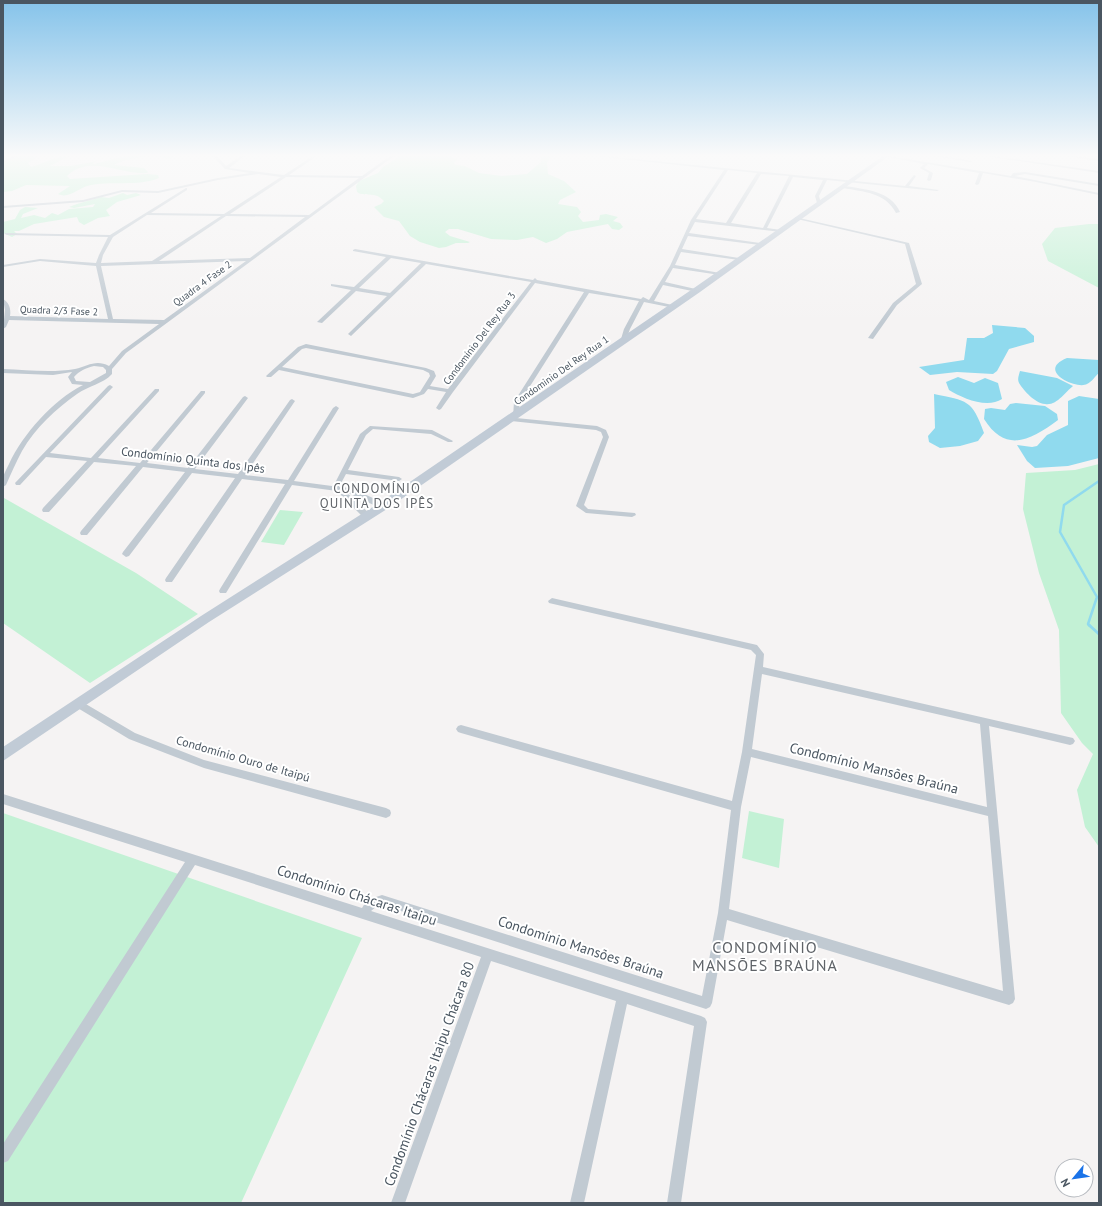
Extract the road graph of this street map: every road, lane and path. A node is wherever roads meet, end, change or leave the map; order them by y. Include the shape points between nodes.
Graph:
1 (150, 212) edge
2 (230, 212) edge
3 (315, 212) edge
4 (698, 212) edge
5 (735, 212) edge
6 (773, 212) edge
7 (805, 212) edge
8 (147, 214) junction
9 (226, 215) junction
10 (310, 216) junction
11 (797, 218) junction
12 (693, 220) junction
13 (728, 224) junction
14 (764, 229) junction
15 (779, 231) junction
16 (7, 234) dead end
17 (686, 234) junction
18 (111, 236) junction
19 (760, 244) junction
20 (355, 250) dead end
21 (679, 250) junction
22 (390, 256) junction
23 (250, 259) junction
24 (739, 259) junction
25 (153, 262) junction
26 (425, 262) junction
27 (98, 264) junction
28 (3, 266) edge
29 (672, 266) junction
30 (720, 274) junction
31 (534, 280) junction
32 (663, 283) junction
33 (333, 285) dead end
34 (355, 288) junction
35 (696, 290) junction
36 (587, 291) junction
37 (391, 295) junction
38 (643, 299) junction
39 (3, 301) edge
40 (651, 301) junction
41 (674, 306) junction
42 (8, 318) junction
43 (111, 320) junction
44 (164, 322) junction
45 (320, 322) dead end
46 (3, 327) edge
47 (351, 334) dead end
48 (871, 338) dead end
49 (624, 339) junction
50 (124, 352) junction
51 (96, 365) junction
52 (278, 368) junction
53 (80, 369) junction
54 (109, 369) junction
55 (3, 371) edge
56 (53, 373) junction
57 (269, 376) dead end
58 (72, 380) junction
59 (89, 384) junction
60 (110, 387) dead end
61 (427, 387) junction
62 (157, 390) dead end
63 (450, 391) junction
64 (203, 392) dead end
65 (245, 398) dead end
66 (64, 401) junction
67 (292, 401) dead end
68 (336, 408) dead end
69 (439, 408) dead end
70 (513, 417) junction
71 (450, 441) dead end
72 (45, 455) junction
73 (93, 459) junction
74 (142, 464) junction
75 (191, 470) junction
76 (344, 472) junction
77 (241, 476) junction
78 (399, 479) dead end
79 (18, 483) dead end
80 (291, 483) junction
81 (3, 485) edge
82 (336, 489) junction
83 (383, 506) junction
84 (46, 510) dead end
85 (632, 515) dead end
86 (367, 516) junction
87 (84, 533) dead end
88 (126, 554) dead end
89 (169, 580) dead end
90 (223, 591) dead end
91 (552, 601) dead end
92 (759, 670) junction
93 (79, 704) junction
94 (984, 722) junction
95 (461, 728) dead end
96 (1070, 741) dead end
97 (747, 752) junction
98 (3, 755) edge
99 (3, 799) edge
100 (736, 807) junction
101 (386, 813) dead end
102 (993, 813) junction
103 (193, 859) junction
104 (364, 913) junction
105 (723, 913) junction
106 (488, 954) junction
107 (623, 997) junction
108 (3, 1156) edge
109 (398, 1203) edge
110 (577, 1203) edge
111 (674, 1203) edge

1 - 8 street
2 - 9 street
3 - 10 street, Quadra 4 Fase 2
4 - 12 street
5 - 13 street
6 - 14 street
7 - 11 street, Condominio Del Rey Rua 1
8 - 9 street
8 - 18 street
9 - 10 street
9 - 25 street
10 - 23 street, Quadra 4 Fase 2
11 - 15 street, Condominio Del Rey Rua 1
11 - 48 street via 907,243 919,284 895,304
12 - 13 street
12 - 17 street
13 - 14 street
14 - 15 street
15 - 19 street, Condominio Del Rey Rua 1
16 - 18 street
17 - 19 street
17 - 21 street
18 - 27 street
19 - 24 street, Condominio Del Rey Rua 1
20 - 22 street
21 - 24 street
21 - 29 street
22 - 26 street
22 - 34 street
23 - 25 street
23 - 44 street, Quadra 4 Fase 2
24 - 30 street, Condominio Del Rey Rua 1
25 - 27 street
26 - 31 street
26 - 37 street
27 - 28 street via 37,260
27 - 43 street
29 - 30 street
29 - 32 street
30 - 35 street, Condominio Del Rey Rua 1
31 - 36 street
31 - 63 street, Condomínio Del Rey Rua 3
32 - 35 street
32 - 40 street
33 - 34 street
34 - 37 street
34 - 45 street
35 - 41 street, Condominio Del Rey Rua 1
36 - 38 street
36 - 70 street via 517,402
37 - 47 street
38 - 40 street
38 - 49 street, Condominio Del Rey Rua 1
39 - 42 street
40 - 41 street
41 - 49 street, Condominio Del Rey Rua 1
42 - 43 street, Quadra 2/3 Fase 2
42 - 46 street
43 - 44 street, Quadra 2/3 Fase 2
44 - 50 street, Quadra 4 Fase 2
49 - 70 street, Condominio Del Rey Rua 1
50 - 51 street
50 - 54 street
51 - 53 street
51 - 54 street
52 - 57 street
52 - 61 street via 413,396 420,394
52 - 61 street via 300,348 309,346 424,369 433,374
53 - 56 street
53 - 58 street
54 - 59 street via 104,378
55 - 56 street
56 - 58 street
58 - 59 street
58 - 66 street
59 - 66 street
60 - 72 street
61 - 63 street
62 - 73 street
63 - 69 street, Condomínio Del Rey Rua 3
64 - 74 street
65 - 75 street
66 - 81 street via 25,441
67 - 77 street
68 - 80 street
70 - 83 street, Condominio Del Rey Rua 1
70 - 85 street via 604,431 606,437 580,506 586,511
71 - 76 street via 432,432 372,427 363,434
72 - 73 street, Condomínio Quinta dos Ipês
72 - 79 street
73 - 74 street, Condomínio Quinta dos Ipês
73 - 84 street
74 - 75 street, Condomínio Quinta dos Ipês
74 - 87 street
75 - 77 street, Condomínio Quinta dos Ipês
75 - 88 street
76 - 78 street
76 - 82 street
77 - 80 street, Condomínio Quinta dos Ipês
77 - 89 street
80 - 82 street, Condomínio Quinta dos Ipês
80 - 90 street
82 - 83 street, Condomínio Quinta dos Ipês via 349,490
82 - 86 street
83 - 86 street, Condominio Del Rey Rua 1
86 - 93 street, Condominio Del Rey Rua 1 via 205,619
91 - 92 street, Condomínio Mansões Braúna via 754,647 760,654
92 - 94 street
92 - 97 street, Condomínio Mansões Braúna
93 - 98 street, Condominio Del Rey Rua 1
93 - 101 street, Condomínio Ouro de Itaipú via 132,736 204,764
94 - 96 street
94 - 102 street
95 - 100 street
97 - 100 street, Condomínio Mansões Braúna
97 - 102 street, Condomínio Mansões Braúna
99 - 103 street, Condomínio Chácaras Itaipu
100 - 105 street, Condomínio Mansões Braúna
102 - 105 street via 1009,999
103 - 104 street, Condomínio Chácaras Itaipu
103 - 108 street
104 - 105 street, Condomínio Mansões Braúna via 368,906 382,900 706,1003
104 - 106 street, Condomínio Chácaras Itaipu
106 - 107 street, Condomínio Chácaras Itaipu
106 - 109 street, Condomínio Chácaras Itaipu Chácara 80
107 - 110 street
107 - 111 street, Condomínio Chácaras Itaipu via 701,1022

